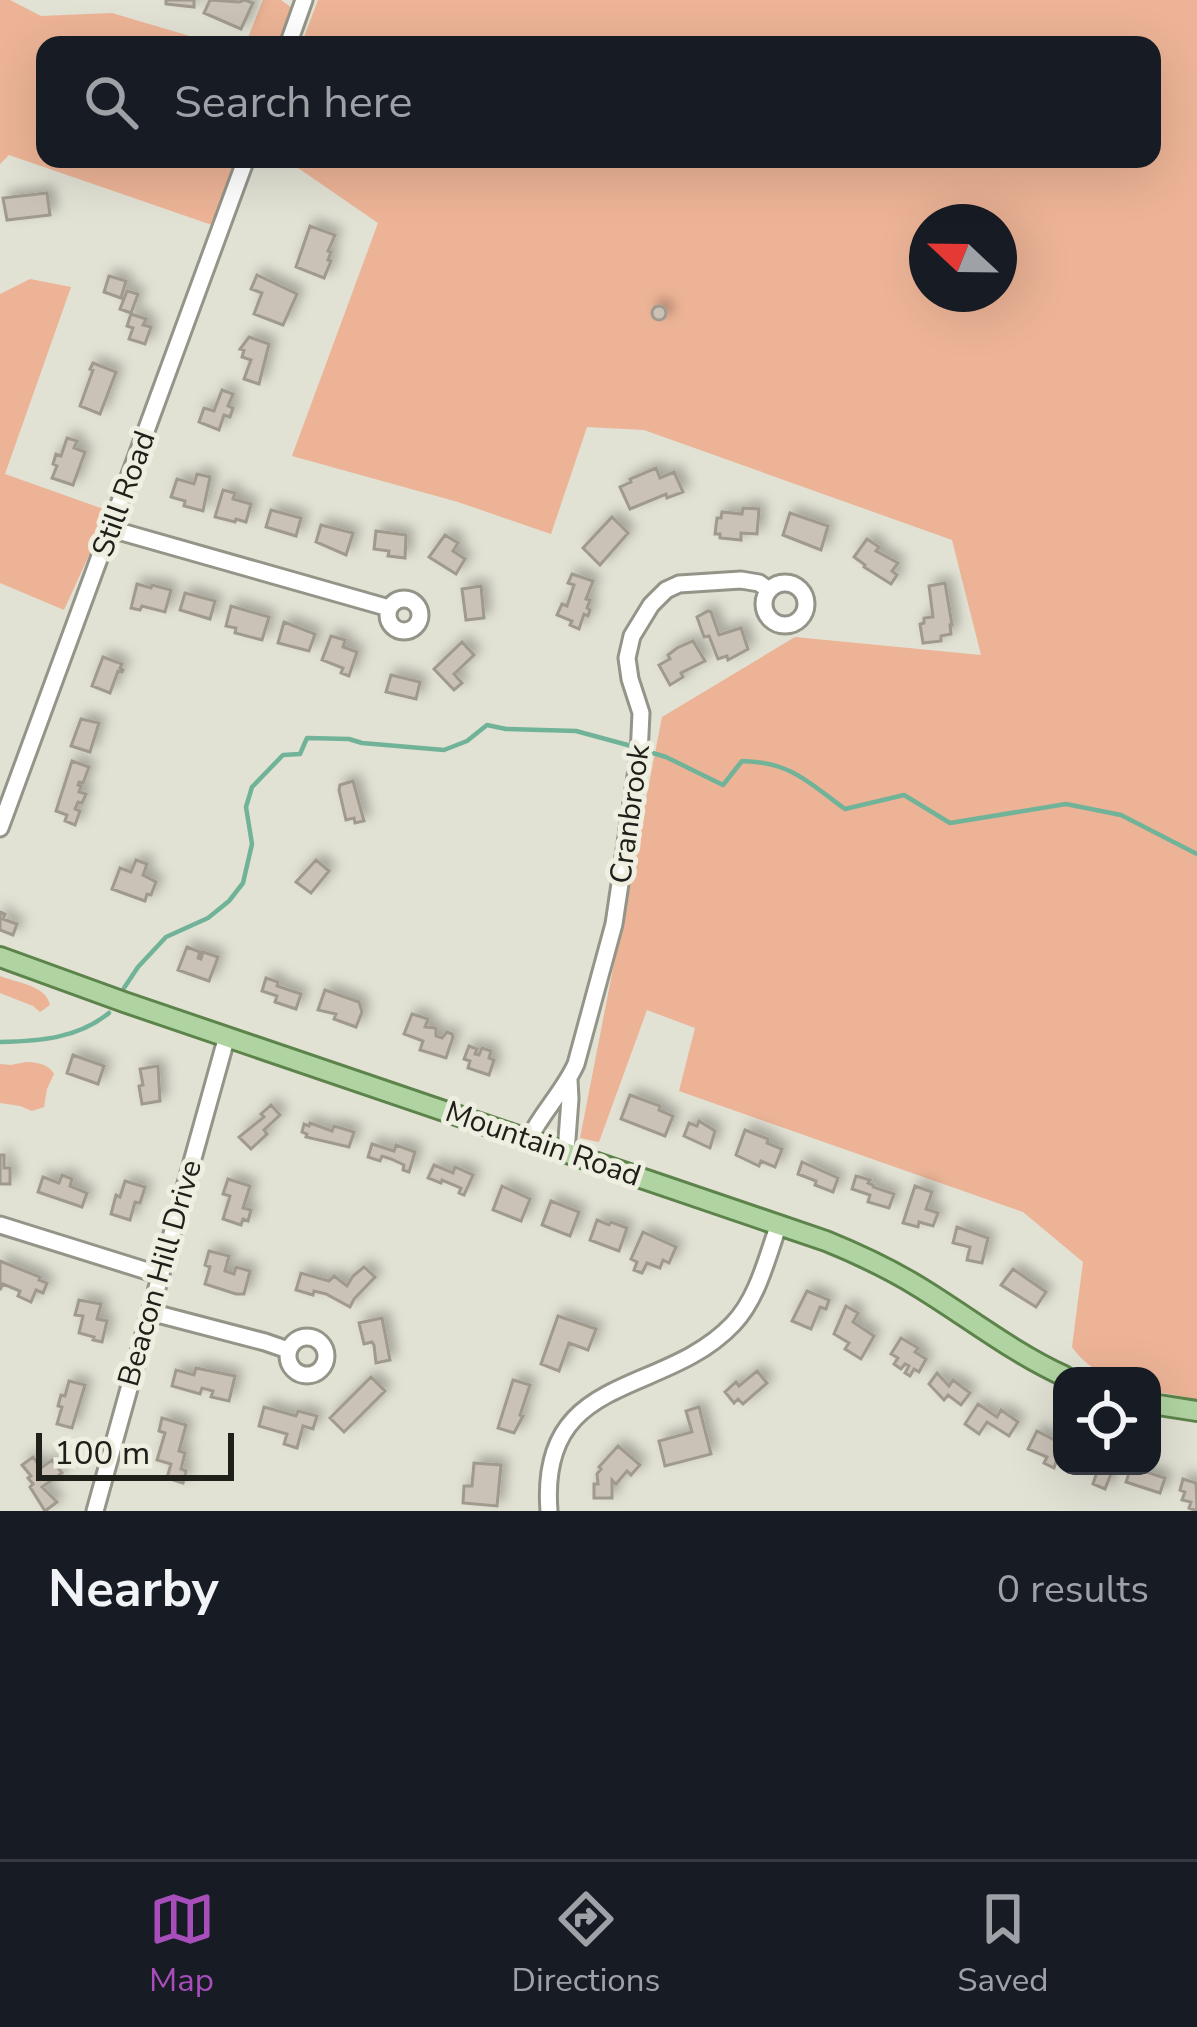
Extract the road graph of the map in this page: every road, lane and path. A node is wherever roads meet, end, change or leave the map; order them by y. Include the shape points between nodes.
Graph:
1 (304, 0) edge
2 (291, 36) edge
3 (243, 168) edge
4 (111, 529) junction
5 (769, 590) dead end
6 (389, 608) dead end
7 (0, 828) edge
8 (0, 957) edge
9 (227, 1036) junction
10 (569, 1080) junction
11 (529, 1139) junction
12 (566, 1152) junction
13 (778, 1224) junction
14 (0, 1225) edge
15 (160, 1275) junction
16 (150, 1312) junction
17 (288, 1350) dead end
18 (1053, 1370) edge
19 (1161, 1405) edge
20 (1197, 1411) edge
21 (95, 1511) edge
22 (549, 1511) edge

1 - 2 street
3 - 4 street, Still Road
4 - 6 street
4 - 7 street, Still Road
5 - 10 street, Cranbrook via 741,580 666,590 632,636 627,658 641,735 614,923
8 - 9 main road, Mountain Road
9 - 11 main road, Mountain Road
9 - 15 street, Beacon Hill Drive
10 - 11 street, Cranbrook
10 - 12 street, Cranbrook
11 - 12 main road, Mountain Road
12 - 13 main road, Mountain Road
13 - 18 main road, Mountain Road via 916,1285
13 - 22 street via 736,1322 664,1369 603,1395 570,1423 552,1458
14 - 15 street
15 - 16 street, Beacon Hill Drive
16 - 17 street
16 - 21 street, Beacon Hill Drive
19 - 20 main road

